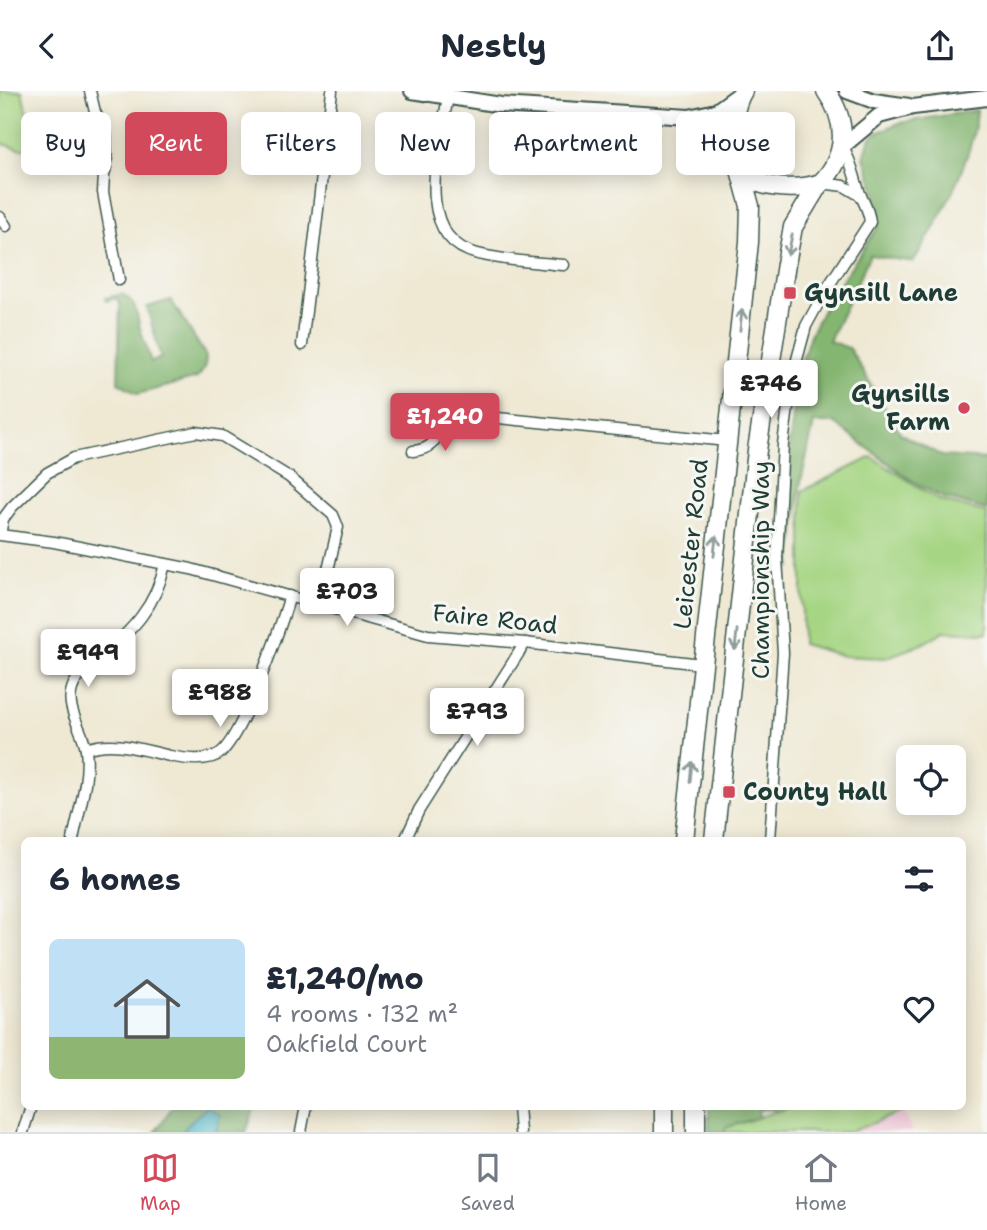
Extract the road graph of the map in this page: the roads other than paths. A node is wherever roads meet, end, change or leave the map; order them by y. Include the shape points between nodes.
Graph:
1 (90, 91) edge
2 (332, 91) edge
3 (412, 91) edge
4 (826, 91) edge
5 (848, 91) edge
6 (742, 92) edge
7 (448, 97) junction
8 (501, 98) edge
9 (987, 98) edge
10 (913, 107) junction
11 (711, 112) edge
12 (735, 112) edge
13 (676, 116) edge
14 (843, 147) junction
15 (741, 175) edge
16 (749, 175) edge
17 (820, 183) junction
18 (861, 196) junction
19 (564, 265) dead end
20 (119, 280) dead end
21 (302, 345) dead end
22 (727, 441) junction
23 (413, 451) dead end
24 (0, 535) edge
25 (165, 564) junction
26 (290, 596) junction
27 (312, 602) junction
28 (525, 643) junction
29 (701, 664) junction
30 (86, 749) junction
31 (75, 837) edge
32 (406, 837) edge
33 (684, 837) edge
34 (714, 837) edge
35 (769, 837) edge
36 (30, 1110) edge
37 (305, 1110) edge
38 (518, 1110) edge
39 (664, 1110) edge
40 (696, 1110) edge
41 (23, 1132) edge
42 (301, 1132) edge
43 (520, 1132) edge
44 (664, 1132) edge
45 (696, 1132) edge

1 - 20 street via 106,134 103,192
2 - 21 street
3 - 7 street
4 - 14 highway via 842,126
5 - 10 street
6 - 11 street
6 - 12 highway, Leicester Road
7 - 8 street
7 - 19 street via 433,182 437,214 450,241 476,254
8 - 13 street
9 - 10 street
10 - 14 street via 879,116
14 - 17 highway
14 - 18 street, Championship Way
22 -> 15 highway, Leicester Road via 749,242 750,205
16 - 17 highway via 765,184 793,187
17 - 18 street via 844,186
17 -> 34 highway via 793,227 786,264 757,450
18 - 35 street, Championship Way via 870,222 806,326 792,378 777,558 783,653
22 - 23 street via 458,414 440,423 429,448
29 -> 22 highway, Leicester Road
24 - 25 street, Faire Road
24 - 27 street via 3,519 12,507 47,473 74,458 196,432 222,436 289,477 333,515 338,527 329,566
25 - 26 street, Faire Road
25 - 30 street via 162,581 135,627 73,685 74,714
26 - 27 street, Faire Road
26 - 30 street via 229,747 204,759 116,745
27 - 28 street, Faire Road via 428,635
28 - 29 street, Faire Road
28 - 32 street
33 -> 29 highway, Leicester Road
30 - 31 street
36 - 41 street
37 - 42 street
38 - 43 street
39 - 44 highway
40 - 45 highway

